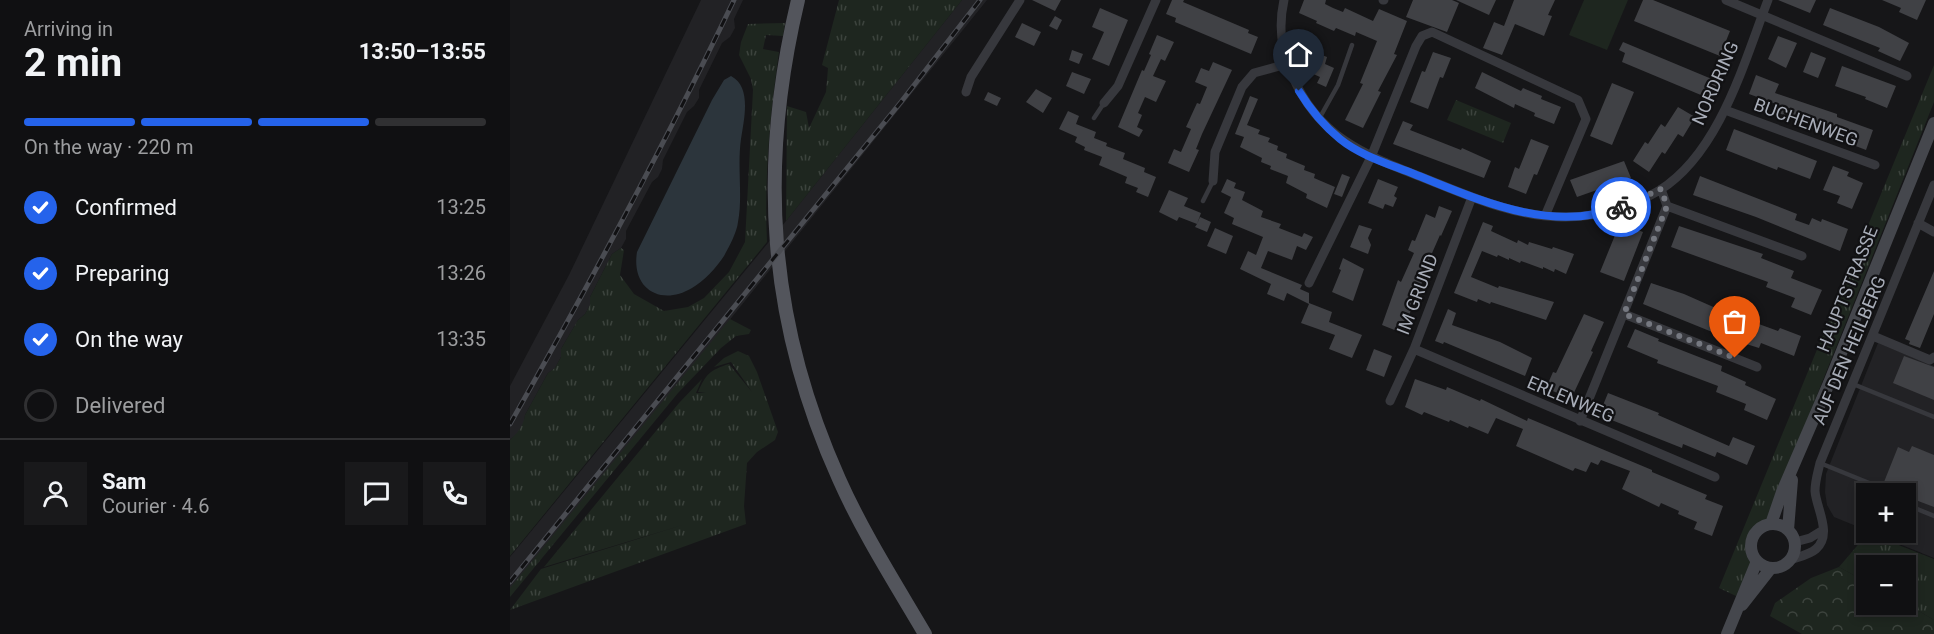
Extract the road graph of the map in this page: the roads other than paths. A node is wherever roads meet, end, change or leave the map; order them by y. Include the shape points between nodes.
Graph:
1 (798, 0) edge
2 (1020, 0) edge
3 (1156, 0) edge
4 (1284, 0) edge
5 (1726, 0) edge
6 (1768, 0) edge
7 (1762, 15) junction
8 (1352, 45) dead end
9 (1287, 64) junction
10 (1907, 76) dead end
11 (966, 92) dead end
12 (1104, 103) joint
13 (1725, 110) junction
14 (1094, 118) dead end
15 (1318, 118) junction
16 (1934, 123) edge
17 (1371, 157) junction
18 (1875, 165) dead end
19 (1213, 181) joint
20 (1934, 185) edge
21 (1661, 189) junction
22 (1472, 197) junction
23 (1203, 201) dead end
24 (1667, 206) junction
25 (1545, 216) junction
26 (1918, 224) junction
27 (1934, 232) edge
28 (1802, 256) dead end
29 (1309, 283) dead end
30 (1624, 314) junction
31 (1873, 336) junction
32 (1414, 350) junction
33 (1934, 357) edge
34 (1757, 367) dead end
35 (1852, 384) junction
36 (1390, 401) dead end
37 (1934, 417) edge
38 (1581, 421) junction
39 (1820, 463) junction
40 (1793, 470) junction
41 (1715, 477) dead end
42 (1869, 483) edge
43 (1916, 509) edge
44 (1934, 516) edge
45 (1771, 524) junction
46 (1788, 530) junction
47 (1823, 530) junction
48 (1795, 542) junction
49 (1790, 560) junction
50 (1757, 561) junction
51 (1771, 568) junction
52 (1737, 610) junction
53 (925, 634) edge
54 (1727, 634) edge

1 - 53 main road via 777,120 774,208 785,311 809,402 839,479
2 - 11 street via 971,77
3 - 12 street via 1118,86
4 - 9 street, NORDRING via 1280,32
5 - 7 street
6 - 7 street, NORDRING
7 - 10 street
7 - 13 street, NORDRING
8 - 15 lane via 1338,85
9 - 15 street, NORDRING via 1299,91
9 - 19 street via 1254,73 1242,87 1215,152
12 - 14 lane
13 - 18 street, BUCHENWEG
13 - 21 street, NORDRING via 1692,160
15 - 17 street, NORDRING via 1341,140
16 - 40 street, HAUPTSTRASSE
17 - 22 street, NORDRING
17 - 25 street via 1416,46 1422,36 1432,32 1578,100 1586,119
17 - 29 street
19 - 23 lane
20 - 26 street, AUF DEN HEILBERG
21 - 24 street
21 - 25 street, NORDRING via 1616,209 1581,216
22 - 25 street, NORDRING
22 - 32 street, IM GRUND
24 - 28 street
24 - 30 street
26 - 27 street
26 - 31 street, AUF DEN HEILBERG
30 - 34 street
30 - 38 street
31 - 33 street via 1930,360
31 - 35 street, AUF DEN HEILBERG
32 - 36 street, IM GRUND
32 - 38 street, ERLENWEG
35 - 37 lane
35 - 39 street, AUF DEN HEILBERG
38 - 41 street, ERLENWEG
39 - 42 lane
39 - 47 street, AUF DEN HEILBERG via 1815,489
40 - 45 street, HAUPTSTRASSE
40 - 46 street, HAUPTSTRASSE
43 - 44 lane
45 - 46 street
45 - 50 street, HAUPTSTRASSE via 1752,538 1751,548
46 - 48 street
47 - 48 street
47 - 49 street via 1818,547
48 - 49 street
49 - 51 street, HAUPTSTRASSE via 1784,566
50 - 51 street
50 - 52 street, HAUPTSTRASSE
51 - 52 street, HAUPTSTRASSE
52 - 54 street, HAUPTSTRASSE

